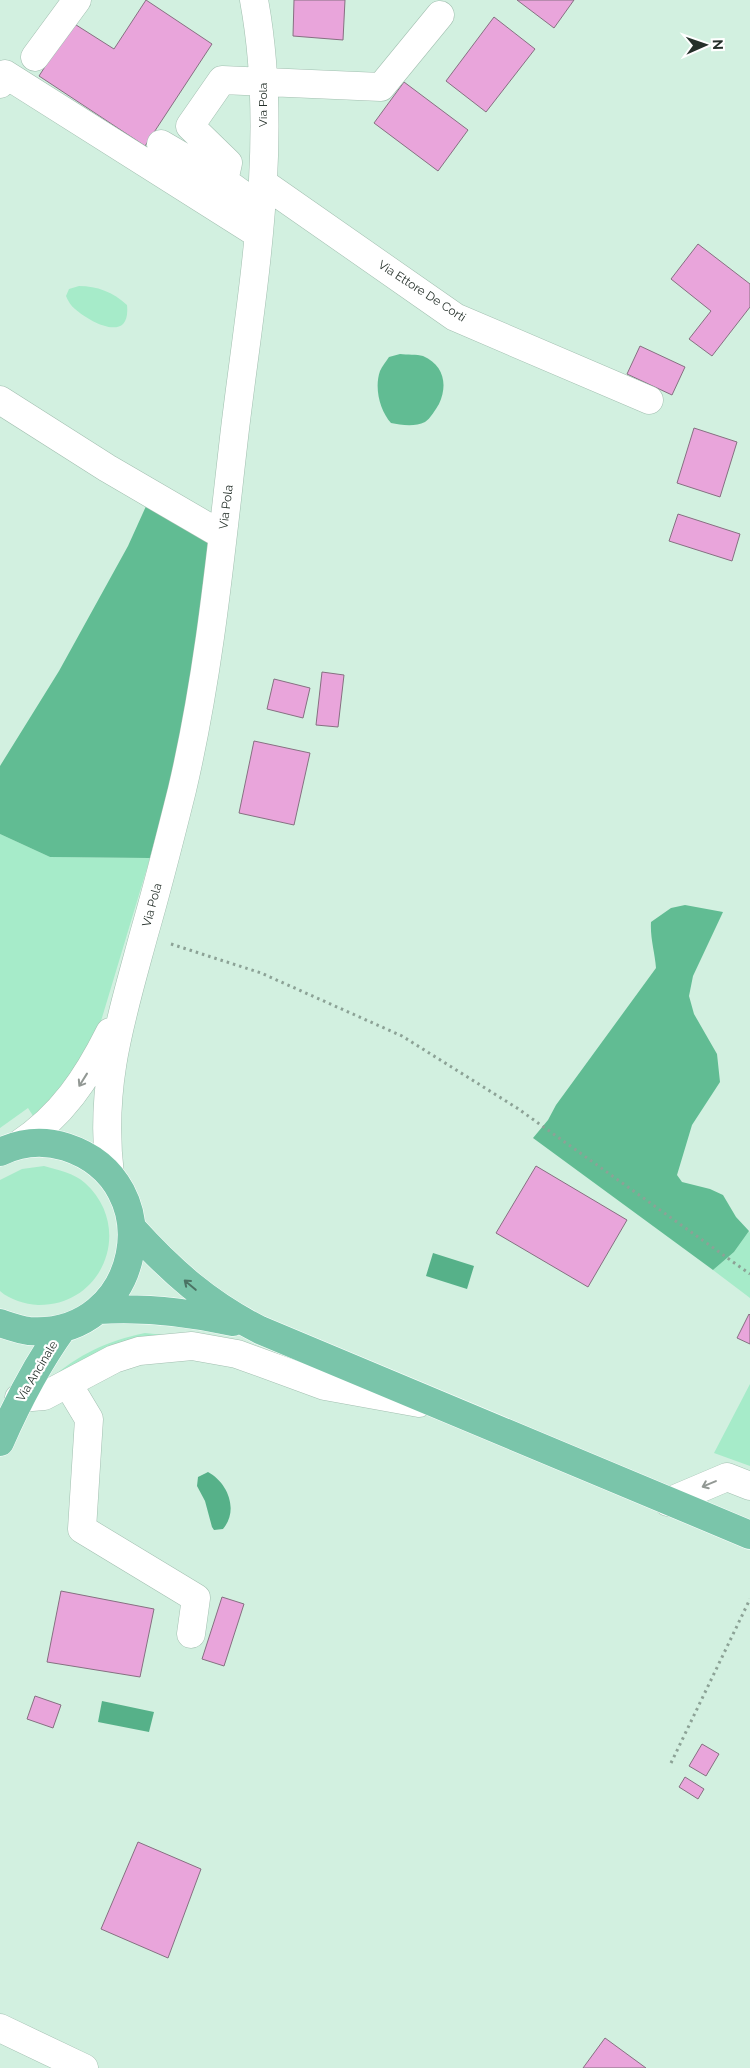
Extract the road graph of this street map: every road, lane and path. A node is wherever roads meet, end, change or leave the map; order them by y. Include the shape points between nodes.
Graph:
1 (77, 0) edge
2 (254, 0) edge
3 (440, 15) dead end
4 (35, 57) dead end
5 (264, 83) junction
6 (0, 84) edge
7 (161, 144) dead end
8 (224, 181) junction
9 (261, 209) junction
10 (0, 400) edge
11 (648, 400) dead end
12 (222, 535) junction
13 (144, 935) junction
14 (123, 1006) junction
15 (9, 1148) edge
16 (110, 1175) junction
17 (132, 1228) junction
18 (750, 1274) edge
19 (98, 1310) junction
20 (0, 1323) edge
21 (64, 1328) junction
22 (260, 1330) junction
23 (68, 1384) junction
24 (20, 1398) junction
25 (443, 1407) junction
26 (0, 1442) edge
27 (750, 1486) edge
28 (668, 1502) junction
29 (750, 1535) edge
30 (750, 1599) edge
31 (191, 1634) dead end
32 (671, 1763) dead end
33 (0, 2028) edge
34 (84, 2068) edge

1 - 4 street
2 - 5 street, Via Pola
3 - 5 street via 381,87
5 - 8 street via 222,80 190,126 228,164
5 - 9 street, Via Pola
6 - 9 street via 5,74
7 - 8 street
8 - 9 street
9 - 11 street, Via Ettore De Corti via 456,317
9 - 12 street, Via Pola
10 - 12 street via 107,468
12 - 13 street, Via Pola via 195,730
13 - 14 street, Via Pola
13 - 18 path via 261,973 402,1036 517,1108
14 -> 15 street, Via Pola via 106,1041 70,1099 45,1126
14 - 16 street, Via Pola via 107,1107
15 - 16 main road via 39,1143 58,1145 94,1160
16 - 17 main road via 122,1193
17 - 19 main road via 128,1266 120,1285
22 -> 17 main road via 197,1292
19 - 21 main road
19 - 22 main road via 142,1308 184,1312
20 - 21 main road via 27,1331
21 - 24 main road, Via Ancinale via 47,1350
22 - 25 main road
23 - 24 street via 44,1396
23 - 25 street via 114,1359 139,1351 192,1346 237,1354 324,1386
23 - 31 street via 89,1419 82,1529 196,1598
24 - 26 main road, Via Ancinale
25 - 28 main road
27 -> 28 street via 727,1477
28 - 29 main road
30 - 32 path
33 - 34 street

